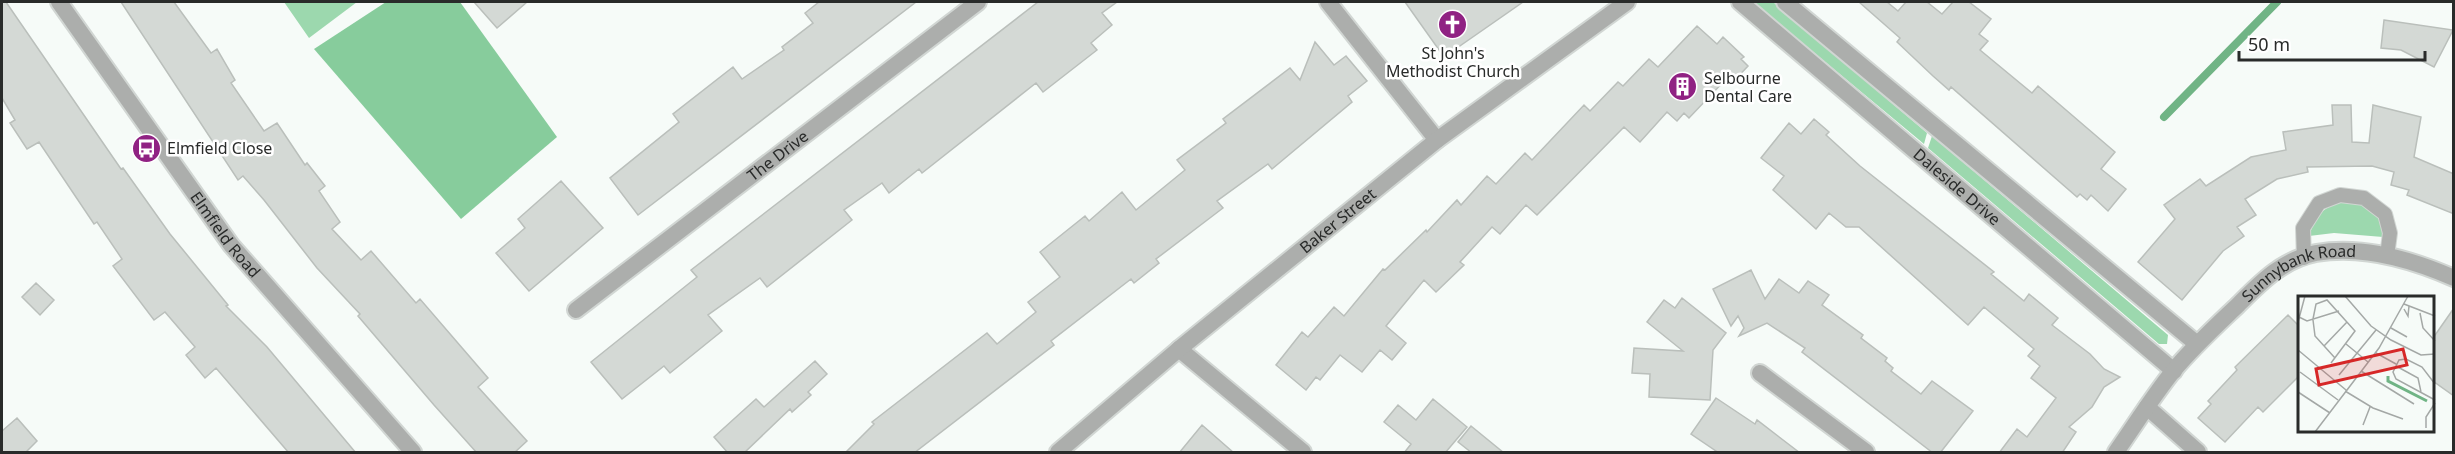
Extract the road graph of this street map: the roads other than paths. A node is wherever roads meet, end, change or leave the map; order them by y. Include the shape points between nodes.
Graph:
1 (59, 2) edge
2 (978, 2) edge
3 (1328, 2) edge
4 (1628, 2) edge
5 (1740, 2) edge
6 (1785, 2) edge
7 (1437, 140) junction
8 (2387, 256) junction
9 (2304, 258) junction
10 (2454, 278) edge
11 (576, 310) dead end
12 (2197, 344) junction
13 (1179, 349) junction
14 (2174, 371) junction
15 (1760, 373) dead end
16 (2147, 407) junction
17 (413, 453) edge
18 (1058, 453) edge
19 (1303, 453) edge
20 (1866, 453) edge
21 (2116, 453) edge
22 (2198, 453) edge

1 - 17 street, Elmfield Road via 231,245
2 - 11 street, The Drive
3 - 7 street
4 - 7 street, Baker Street
5 - 14 street, Daleside Drive
6 - 12 street, Daleside Drive
7 - 13 street, Baker Street
8 - 9 street, Sunnybank Road via 2316,254
8 - 9 lane via 2390,233 2385,214 2364,198 2340,195 2319,203 2302,228
8 - 10 street, Sunnybank Road
9 - 12 street, Sunnybank Road via 2272,273
12 - 14 street, Sunnybank Road
13 - 18 street, Baker Street
13 - 19 street
14 - 16 street, Sunnybank Road
15 - 20 street
16 - 21 street, Sunnybank Road
16 - 22 street

